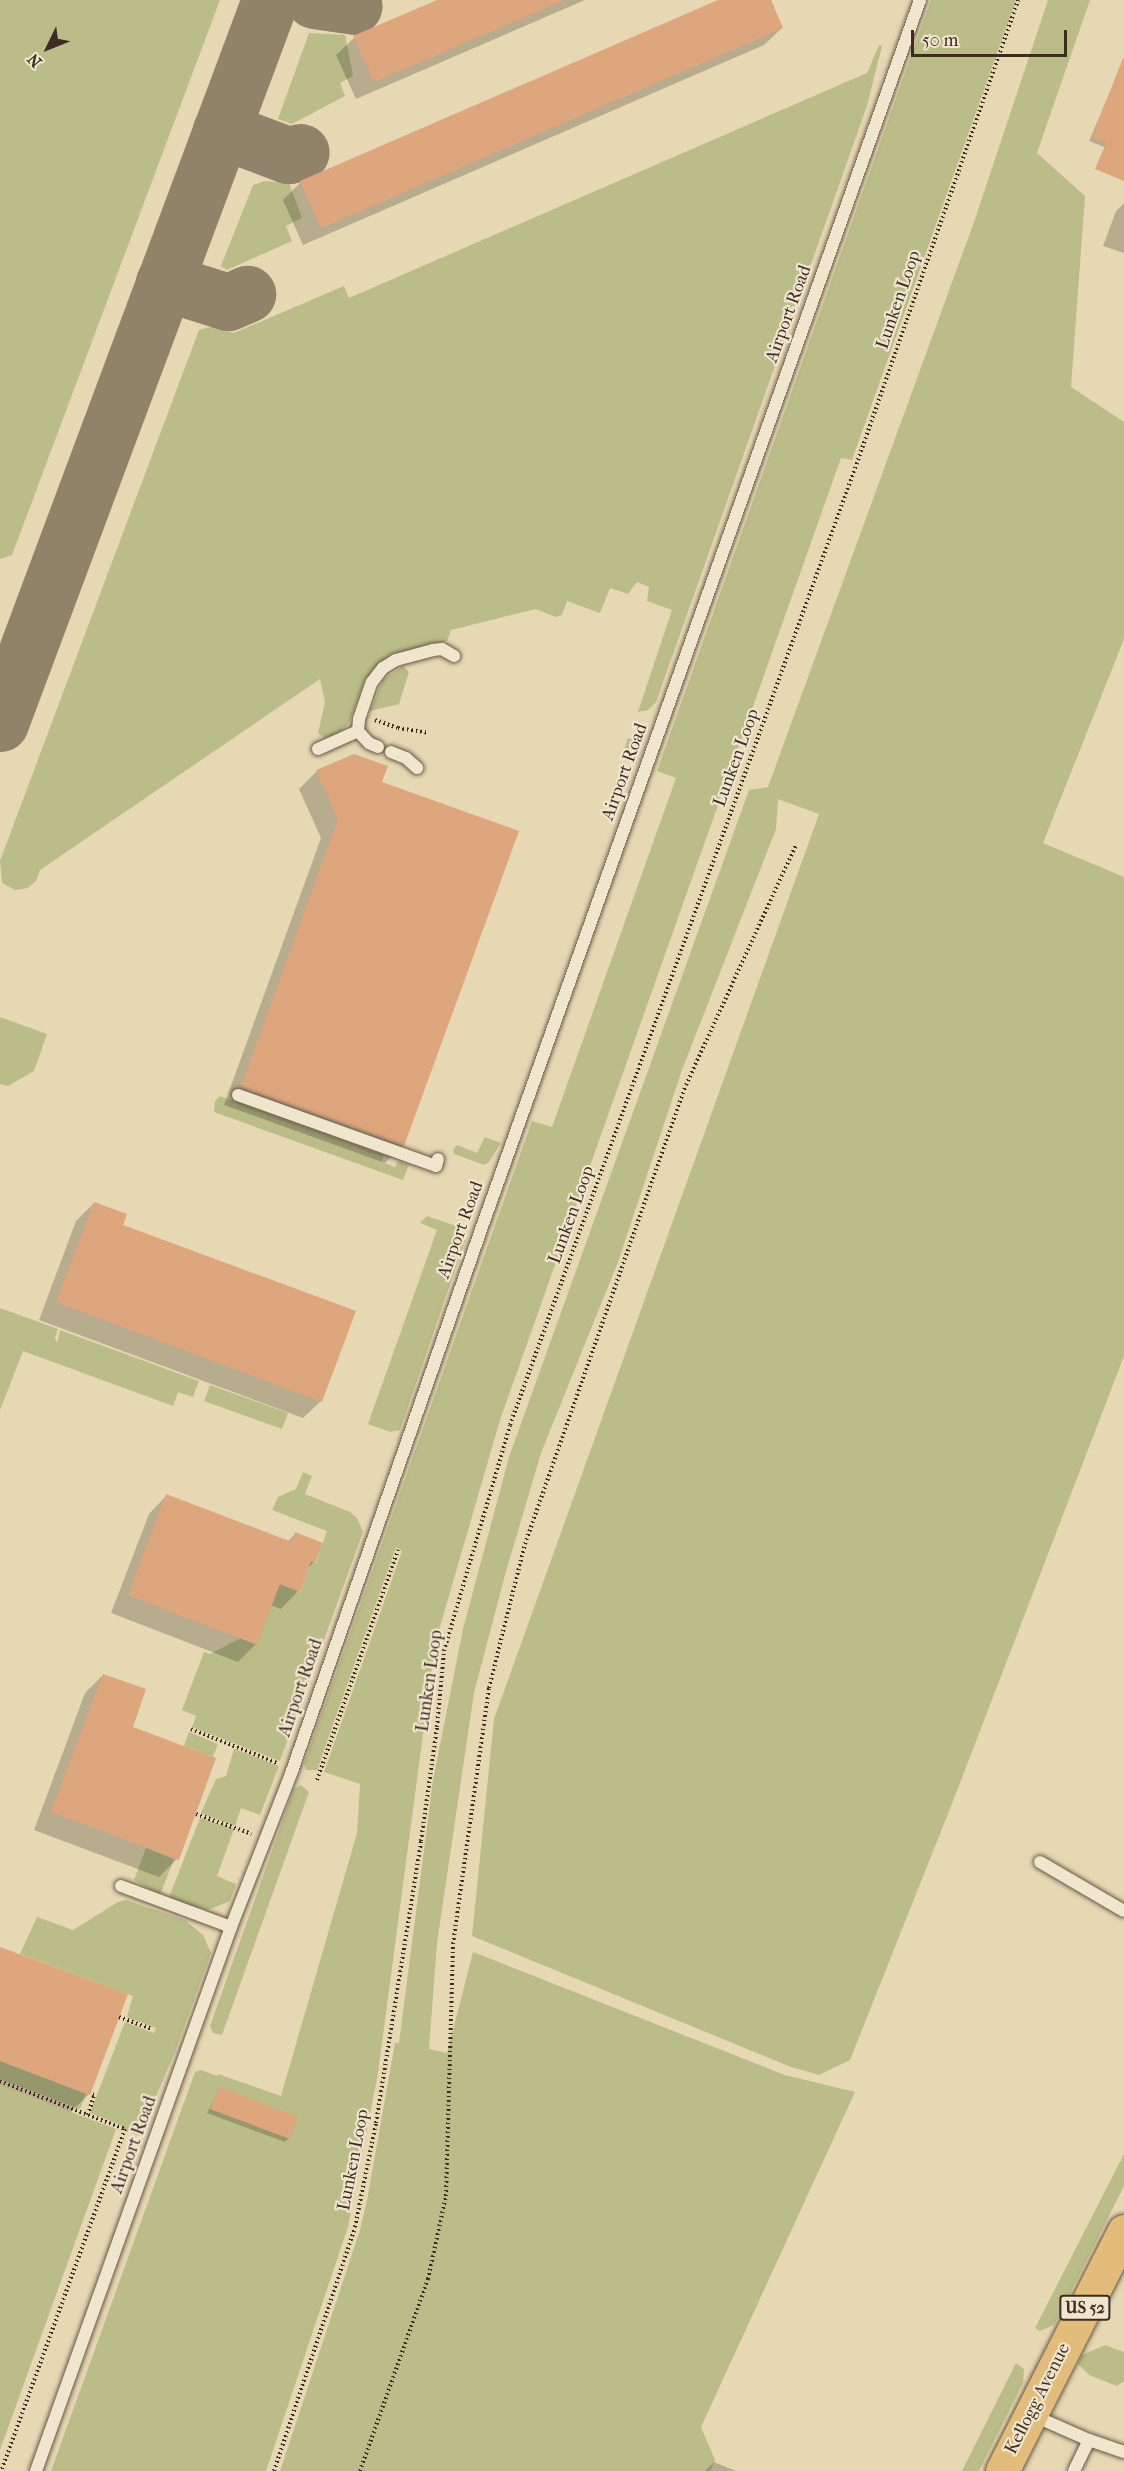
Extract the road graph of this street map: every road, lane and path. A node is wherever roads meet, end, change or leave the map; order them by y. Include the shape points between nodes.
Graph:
1 (920, 0) edge
2 (1018, 0) edge
3 (454, 656) dead end
4 (360, 714) junction
5 (358, 731) junction
6 (429, 733) dead end
7 (378, 747) dead end
8 (318, 749) dead end
9 (391, 752) dead end
10 (417, 768) dead end
11 (796, 845) dead end
12 (238, 1095) dead end
13 (438, 1159) dead end
14 (398, 1550) dead end
15 (191, 1729) dead end
16 (278, 1763) dead end
17 (317, 1779) dead end
18 (196, 1814) dead end
19 (236, 1828) dead end
20 (1040, 1862) dead end
21 (121, 1886) dead end
22 (1124, 1911) edge
23 (231, 1927) junction
24 (119, 2017) dead end
25 (152, 2029) dead end
26 (0, 2081) edge
27 (90, 2094) dead end
28 (88, 2115) junction
29 (1124, 2231) edge
30 (1031, 2414) junction
31 (1089, 2440) junction
32 (1124, 2452) edge
33 (1, 2471) edge
34 (36, 2471) edge
35 (274, 2471) edge
36 (360, 2471) edge
37 (1002, 2471) edge
38 (1074, 2471) edge

1 - 23 lane, Airport Road via 447,1323 292,1771
2 - 35 path, Lunken Loop via 858,460 510,1425 444,1651 421,1840 376,2123 355,2227
3 - 4 lane via 442,649 433,650 390,664 372,682
4 - 5 lane
4 - 6 path via 398,728
5 - 7 lane
5 - 8 lane
9 - 10 lane
11 - 36 path via 686,1085 525,1544 489,1688 453,1944 446,2196 428,2279
12 - 13 lane via 436,1166
14 - 17 path
15 - 16 path
18 - 19 path
20 - 22 lane
21 - 23 lane
23 - 34 lane, Airport Road
24 - 25 path
26 - 28 path
27 - 28 path via 94,2095
28 - 33 path via 125,2129
29 - 30 main road, Kellogg Avenue / US 52
30 - 31 lane
30 - 37 main road, Kellogg Avenue / US 52
31 - 32 lane
31 - 38 lane

